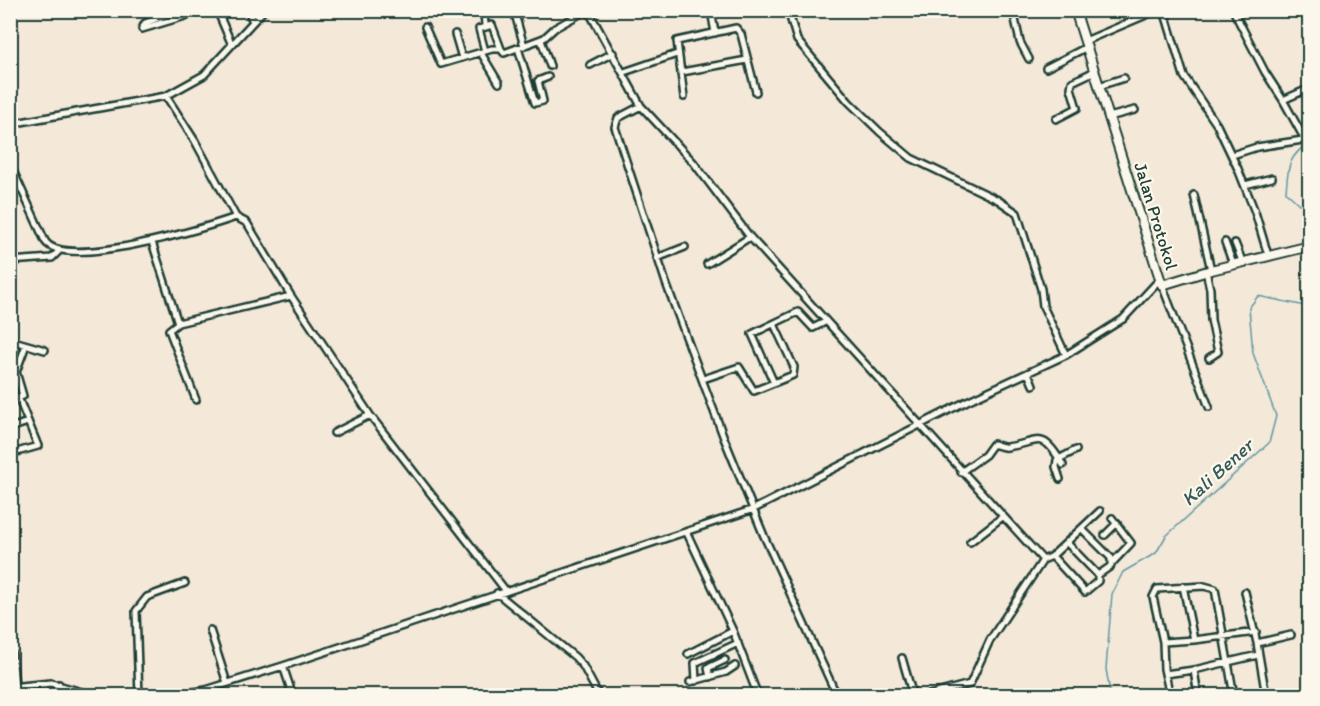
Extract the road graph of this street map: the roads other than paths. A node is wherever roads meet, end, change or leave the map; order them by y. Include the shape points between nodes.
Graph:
1 (180, 10) edge
2 (205, 10) edge
3 (217, 10) edge
4 (248, 10) edge
5 (264, 10) edge
6 (483, 10) edge
7 (588, 10) edge
8 (711, 10) edge
9 (788, 10) edge
10 (1013, 10) edge
11 (1075, 10) edge
12 (1158, 10) edge
13 (1164, 10) edge
14 (1233, 10) edge
15 (515, 14) dead end
16 (253, 22) junction
17 (485, 26) junction
18 (425, 27) dead end
19 (715, 33) junction
20 (455, 34) dead end
21 (541, 40) junction
22 (1086, 44) junction
23 (232, 45) junction
24 (521, 47) junction
25 (501, 49) junction
26 (483, 52) junction
27 (613, 53) junction
28 (677, 54) junction
29 (462, 58) junction
30 (1029, 59) dead end
31 (747, 60) junction
32 (590, 65) dead end
33 (550, 66) dead end
34 (1046, 68) dead end
35 (1095, 71) junction
36 (624, 72) junction
37 (682, 72) junction
38 (548, 77) dead end
39 (1124, 78) dead end
40 (538, 81) junction
41 (499, 83) dead end
42 (529, 84) junction
43 (1100, 86) junction
44 (1310, 88) edge
45 (756, 92) dead end
46 (166, 96) junction
47 (684, 98) dead end
48 (1283, 100) junction
49 (641, 106) junction
50 (1135, 110) dead end
51 (1109, 117) junction
52 (1056, 119) dead end
53 (10, 124) edge
54 (1232, 155) junction
55 (10, 165) edge
56 (1272, 178) dead end
57 (1245, 185) junction
58 (1194, 195) dead end
59 (236, 217) junction
60 (750, 237) junction
61 (152, 242) junction
62 (1225, 242) dead end
63 (1235, 243) dead end
64 (1310, 246) edge
65 (685, 247) dead end
66 (60, 250) junction
67 (1268, 255) junction
68 (657, 258) junction
69 (10, 261) edge
70 (1242, 261) junction
71 (707, 264) dead end
72 (1233, 264) junction
73 (1208, 270) junction
74 (1161, 282) junction
75 (291, 296) junction
76 (825, 322) junction
77 (178, 323) junction
78 (774, 324) junction
79 (10, 340) edge
80 (26, 345) junction
81 (45, 350) dead end
82 (1066, 355) junction
83 (1209, 358) dead end
84 (20, 364) junction
85 (10, 368) edge
86 (1028, 373) junction
87 (703, 379) junction
88 (774, 383) junction
89 (1033, 384) dead end
90 (18, 398) junction
91 (10, 400) edge
92 (196, 400) dead end
93 (1209, 407) dead end
94 (370, 415) junction
95 (28, 422) junction
96 (918, 425) junction
97 (10, 428) edge
98 (334, 433) dead end
99 (1076, 450) dead end
100 (10, 454) edge
101 (1059, 458) junction
102 (1063, 465) dead end
103 (961, 472) junction
104 (1060, 479) dead end
105 (754, 509) junction
106 (1100, 511) dead end
107 (1001, 518) junction
108 (1082, 529) junction
109 (687, 533) junction
110 (1105, 535) dead end
111 (970, 542) dead end
112 (1067, 543) junction
113 (1052, 556) junction
114 (1042, 560) junction
115 (1113, 562) junction
116 (1098, 575) junction
117 (185, 583) dead end
118 (1183, 586) junction
119 (506, 591) junction
120 (1245, 592) dead end
121 (497, 593) junction
122 (210, 630) dead end
123 (733, 631) junction
124 (1256, 632) junction
125 (1291, 635) dead end
126 (1222, 637) junction
127 (1194, 640) junction
128 (1163, 642) junction
129 (738, 643) junction
130 (1257, 643) junction
131 (12, 653) dead end
132 (688, 654) dead end
133 (1258, 655) junction
134 (902, 658) dead end
135 (725, 660) dead end
136 (1227, 663) junction
137 (283, 666) junction
138 (735, 666) dead end
139 (1194, 670) junction
140 (1165, 674) junction
141 (710, 677) junction
142 (227, 683) junction
143 (59, 684) junction
144 (13, 686) edge
145 (60, 696) edge
146 (95, 696) edge
147 (139, 696) edge
148 (172, 696) edge
149 (293, 696) edge
150 (598, 696) edge
151 (758, 696) edge
152 (837, 696) edge
153 (913, 696) edge
154 (926, 696) edge
155 (1170, 696) edge
156 (1198, 696) edge
157 (1234, 696) edge
158 (1266, 696) edge

1 - 2 street via 145,23 142,29
3 - 23 street
4 - 16 street
5 - 16 street
6 - 17 street
7 - 21 street
7 - 27 street
8 - 19 street
9 - 82 street via 797,40 880,132 911,158 1017,213 1043,306
10 - 30 street via 1020,42
11 - 22 street, Jalan Protokol
12 - 22 street
13 - 54 street via 1186,80
14 - 48 street
15 - 24 street
16 - 23 street
17 - 25 street via 492,25
17 - 26 street via 479,29
18 - 29 street via 440,63
19 - 28 street via 677,41
19 - 31 street via 738,29
20 - 29 street
21 - 24 street
21 - 33 street
22 - 34 street
22 - 35 street, Jalan Protokol
23 - 46 street via 204,75
24 - 25 street via 504,53
24 - 42 street
25 - 26 street
26 - 29 street
26 - 41 street
27 - 32 street
27 - 36 street
28 - 36 street
28 - 37 street
31 - 37 street
31 - 45 street
35 - 43 street, Jalan Protokol
35 - 52 street via 1072,82 1077,108
36 - 49 street
37 - 47 street
38 - 40 street
39 - 43 street
40 - 42 street
40 - 42 street via 543,101 537,103
43 - 51 street, Jalan Protokol
44 - 48 street
46 - 53 street
46 - 59 street
48 - 54 street via 1303,140
49 - 60 street via 694,163
49 - 68 street via 618,118 615,128
50 - 51 street
51 - 74 street, Jalan Protokol
54 - 57 street
55 - 66 street via 45,241
56 - 57 street
57 - 67 street
58 - 73 street
59 - 61 street
59 - 75 street via 247,223
60 - 71 street
60 - 76 street
61 - 66 street via 105,250
61 - 77 street
62 - 72 street
63 - 70 street
64 - 67 street, Jalan Protokol
65 - 68 street
66 - 69 street via 52,258
67 - 70 street, Jalan Protokol
68 - 87 street
70 - 72 street, Jalan Protokol
72 - 73 street, Jalan Protokol
73 - 74 street, Jalan Protokol
73 - 83 street via 1211,320 1218,352
74 - 82 street via 1124,320
74 - 93 street
75 - 77 street
75 - 94 street
76 - 78 street via 813,328 798,312
76 - 96 street
77 - 92 street via 169,333
78 - 88 street via 795,370 793,375
78 - 88 street via 752,335
79 - 80 street
80 - 81 street
80 - 84 street
82 - 86 street
84 - 85 street
84 - 90 street via 16,372 23,396
86 - 89 street
86 - 96 street
87 - 88 street via 736,367 753,391
87 - 105 street
90 - 91 street
90 - 95 street
94 - 98 street
94 - 119 street
95 - 97 street
95 - 100 street via 38,446
96 - 103 street
96 - 105 street
99 - 101 street
101 - 102 street
101 - 103 street via 1051,446 1040,440 1004,448 993,444 985,455
101 - 104 street via 1056,464
103 - 107 street
105 - 109 street
105 - 152 street
106 - 108 street
107 - 111 street
107 - 114 street
108 - 112 street
108 - 115 street
109 - 119 street
109 - 123 street
110 - 115 street via 1115,521 1131,543
112 - 113 street
112 - 116 street
113 - 114 street
113 - 116 street via 1084,592 1098,581
114 - 154 street via 990,640 970,684
115 - 116 street
117 - 147 street via 147,597 136,611
118 - 126 street via 1215,589
118 - 127 street
118 - 128 street via 1154,591
119 - 121 street
120 - 124 street
121 - 137 street
121 - 150 street via 575,657
122 - 142 street
123 - 129 street
123 - 132 street
124 - 126 street
124 - 130 street
125 - 130 street
126 - 127 street
126 - 136 street
127 - 128 street
128 - 140 street
129 - 141 street via 695,663 693,682
129 - 151 street
130 - 133 street
131 - 144 street
133 - 136 street
133 - 158 street
134 - 153 street
135 - 141 street via 708,668
136 - 139 street
136 - 157 street
137 - 142 street
137 - 149 street
138 - 141 street
139 - 140 street
139 - 156 street
140 - 155 street
142 - 148 street
143 - 144 street
143 - 145 street
143 - 146 street

